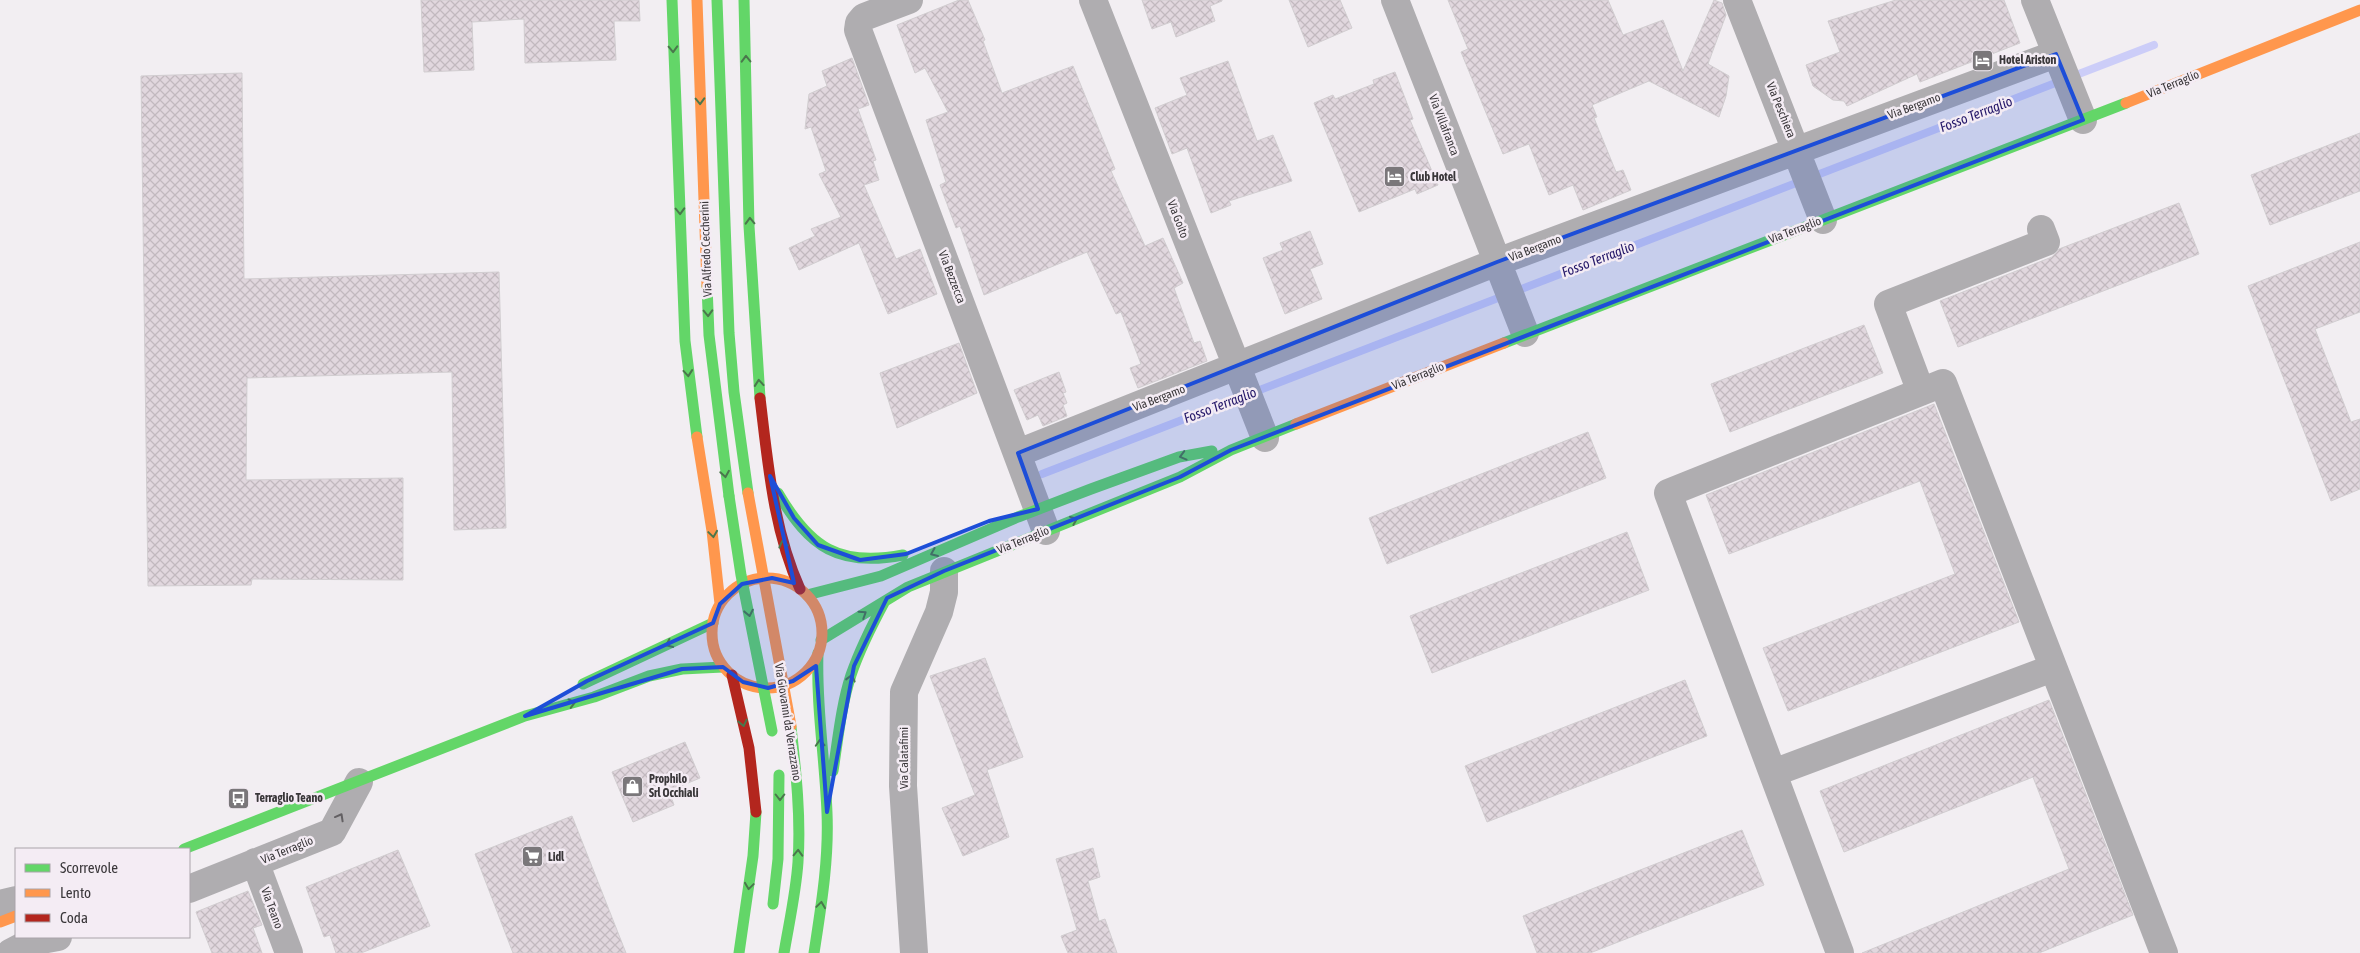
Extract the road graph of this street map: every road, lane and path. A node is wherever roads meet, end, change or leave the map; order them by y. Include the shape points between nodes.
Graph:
1 (672, 0) edge
2 (696, 0) edge
3 (717, 0) edge
4 (744, 0) edge
5 (909, 0) edge
6 (1093, 0) edge
7 (1395, 0) edge
8 (1737, 0) edge
9 (2034, 0) edge
10 (2360, 10) edge
11 (2060, 62) junction
12 (2078, 108) junction
13 (1800, 158) junction
14 (1819, 208) junction
15 (2041, 229) dead end
16 (1500, 271) junction
17 (1521, 322) junction
18 (1239, 374) junction
19 (1921, 392) junction
20 (1265, 438) junction
21 (1231, 450) junction
22 (1018, 453) junction
23 (770, 476) junction
24 (748, 493) joint
25 (729, 496) joint
26 (1034, 519) junction
27 (944, 571) junction
28 (804, 592) junction
29 (887, 598) junction
30 (720, 604) junction
31 (713, 623) junction
32 (821, 640) junction
33 (818, 653) junction
34 (724, 666) junction
35 (2053, 668) junction
36 (732, 675) junction
37 (525, 716) junction
38 (774, 740) dead end
39 (777, 767) dead end
40 (1773, 773) junction
41 (359, 782) junction
42 (827, 812) junction
43 (187, 848) edge
44 (255, 862) junction
45 (190, 888) edge
46 (15, 900) edge
47 (0, 904) edge
48 (15, 916) edge
49 (772, 916) dead end
50 (0, 922) edge
51 (53, 938) edge
52 (25, 944) edge
53 (289, 953) edge
54 (739, 953) edge
55 (784, 953) edge
56 (814, 953) edge
57 (914, 953) edge
58 (1840, 953) edge
59 (2164, 953) edge

1 -> 30 main road via 685,341
2 -> 25 main road, Via Alfredo Ceccherini via 709,335
3 - 24 main road, Via Alfredo Ceccherini via 729,333
23 -> 4 main road via 754,316
5 - 22 street, Via Bezzecca via 864,17 858,30
6 - 18 street, Via Goito
7 - 16 street, Via Villafranca
8 - 13 street, Via Peschiera
9 - 11 street
10 - 12 main road, Via Terraglio
11 - 12 street
11 - 13 street, Via Bergamo
12 - 14 main road, Via Terraglio
13 - 14 street, Via Peschiera
13 - 16 street, Via Bergamo
14 - 17 main road, Via Terraglio
15 - 19 street via 2046,242 1888,304
16 - 17 street, Via Villafranca
16 - 18 street, Via Bergamo
17 - 20 main road, Via Terraglio
18 - 20 street, Via Goito
18 - 22 street, Via Bergamo
19 - 35 street via 1943,383
19 - 40 street via 1668,493
20 - 21 main road, Via Terraglio
26 -> 21 main road, Via Terraglio via 1180,477
21 -> 26 main road, Via Terraglio via 1179,457
22 - 26 street, Via Bezzecca
23 - 26 main road via 794,518 818,545 844,557 873,561 890,558 990,521
28 -> 23 main road via 790,569 782,543
55 -> 24 main road, Via Giovanni da Verrazzano, bridge via 798,863 797,780 791,727
25 -> 38 main road, Via Giovanni da Verrazzano, bridge
26 - 27 main road, Via Terraglio
26 -> 28 main road, Via Terraglio via 881,576
27 - 29 main road, Via Terraglio
27 - 57 street, Via Calatafimi via 944,592 939,612 904,692 903,786
28 - 30 main road via 787,582 757,579 730,592
28 - 32 main road via 819,616
32 -> 29 main road, Via Terraglio
42 -> 29 main road via 854,666
30 - 31 main road
31 - 34 main road via 714,646
31 -> 37 main road via 588,681
32 - 33 main road
33 - 36 main road via 804,674 781,686 755,686
42 -> 33 main road via 817,680
34 - 36 main road
37 -> 34 main road via 594,697 649,676
35 - 40 street
35 - 59 street
36 -> 54 main road via 747,742 756,822
37 - 41 main road
39 -> 49 main road, Via Giovanni da Verrazzano via 780,784 779,850
40 - 58 street
41 - 43 main road
44 -> 41 street, Via Terraglio via 332,832
56 -> 42 main road via 827,853
44 - 45 street, Via Terraglio
44 - 53 street, Via Teano
46 - 47 street
48 - 50 main road
51 - 52 street

